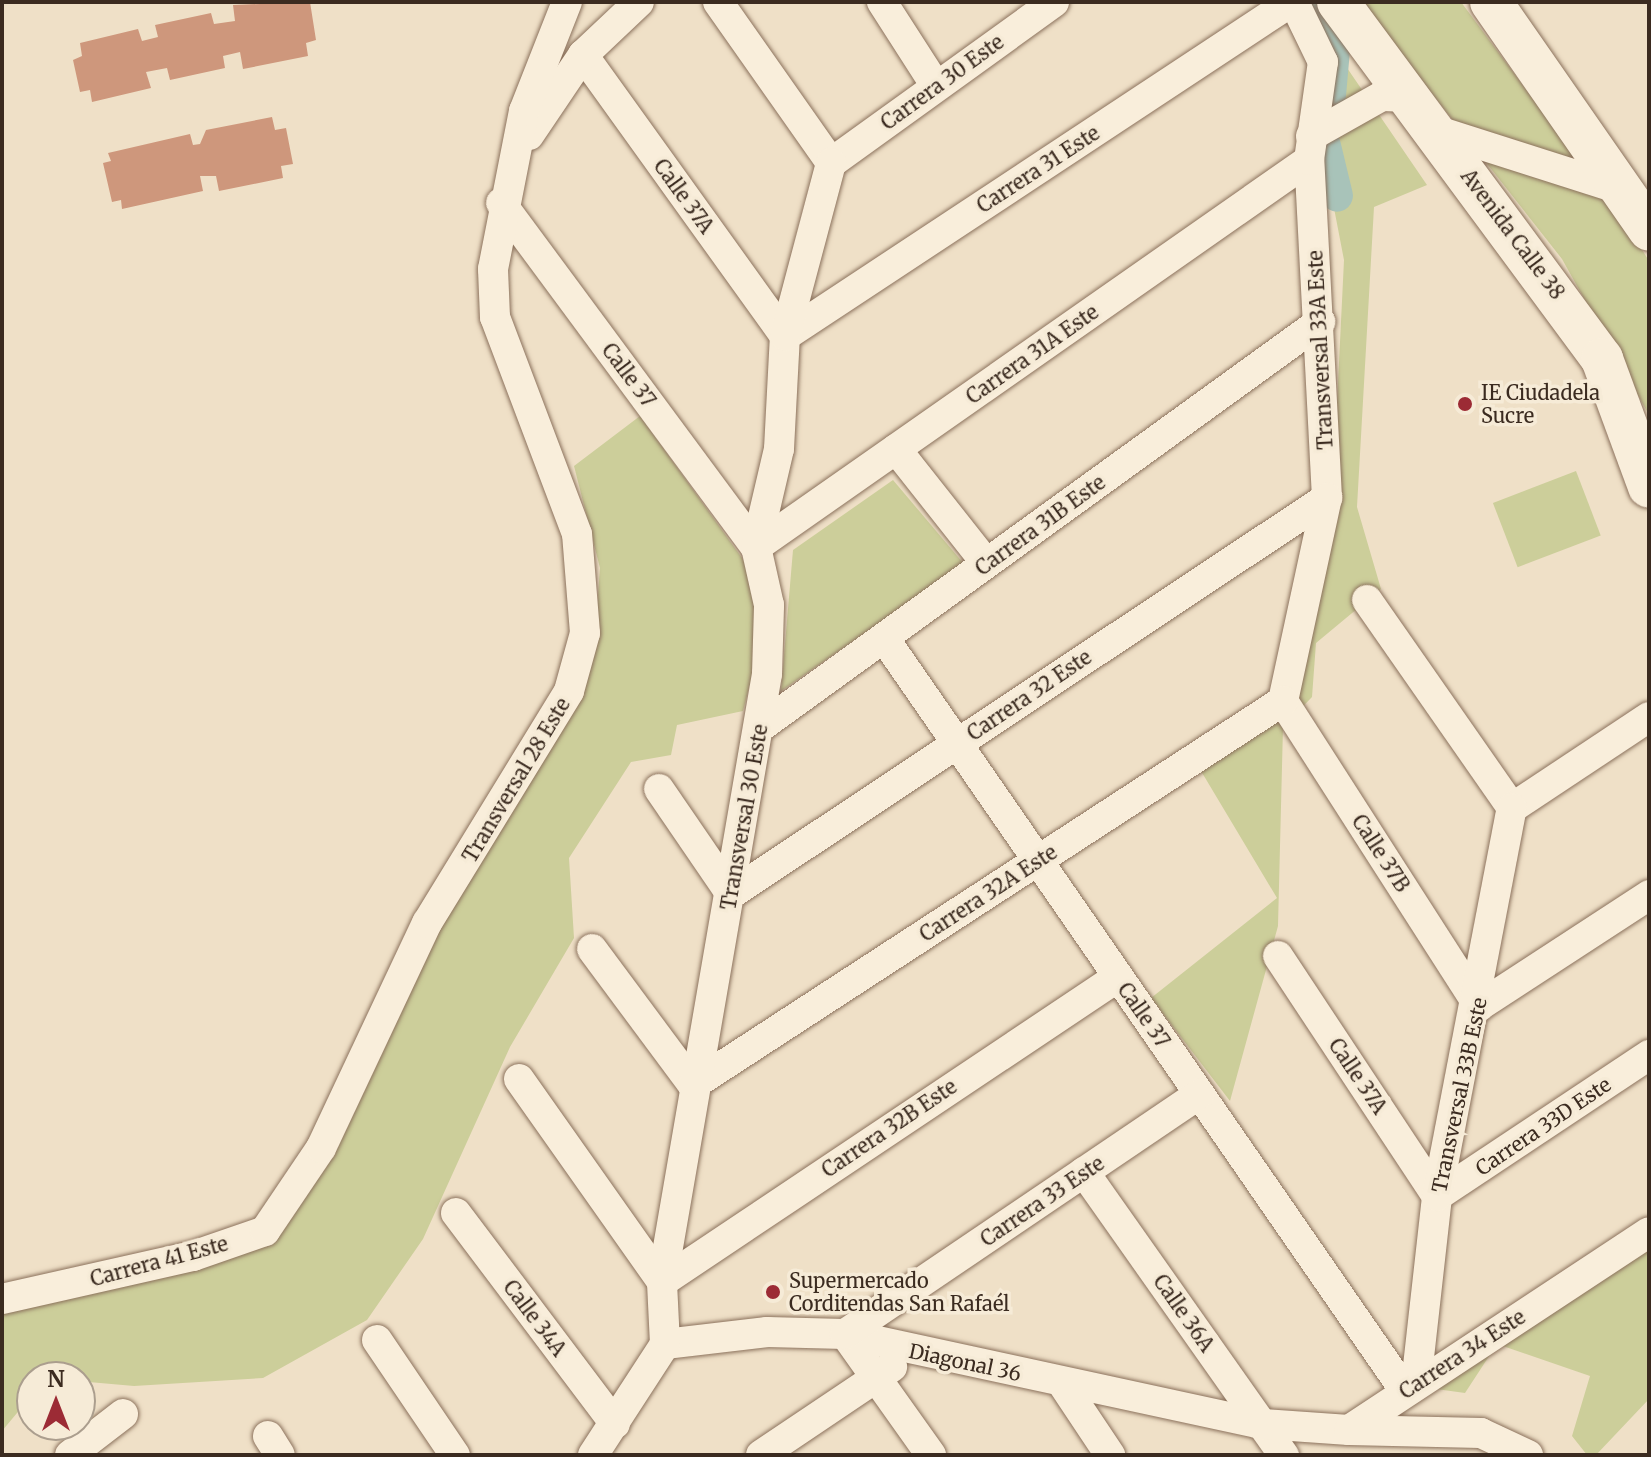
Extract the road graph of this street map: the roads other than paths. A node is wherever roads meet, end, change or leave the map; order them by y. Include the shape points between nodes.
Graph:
1 (567, 2) edge
2 (639, 2) edge
3 (718, 2) edge
4 (882, 2) edge
5 (1054, 2) edge
6 (1293, 2) edge
7 (1338, 2) edge
8 (1491, 2) edge
9 (583, 55) junction
10 (936, 86) junction
11 (1410, 97) junction
12 (1435, 130) junction
13 (1310, 148) junction
14 (517, 161) junction
15 (831, 163) junction
16 (1626, 191) junction
17 (501, 203) junction
18 (1649, 229) edge
19 (1320, 322) junction
20 (785, 336) junction
21 (896, 449) junction
22 (1649, 487) edge
23 (1327, 498) junction
24 (756, 547) junction
25 (986, 563) junction
26 (1367, 600) dead end
27 (884, 638) junction
28 (1283, 701) junction
29 (1649, 717) edge
30 (759, 728) junction
31 (957, 744) junction
32 (659, 789) dead end
33 (1512, 808) junction
34 (1037, 860) junction
35 (731, 894) junction
36 (1649, 895) edge
37 (592, 949) dead end
38 (1278, 956) dead end
39 (1118, 977) junction
40 (1479, 1006) junction
41 (1649, 1055) edge
42 (519, 1079) dead end
43 (693, 1085) junction
44 (1199, 1094) junction
45 (321, 1148) joint
46 (1084, 1172) junction
47 (1437, 1196) junction
48 (456, 1213) dead end
49 (1649, 1232) edge
50 (662, 1282) junction
51 (2, 1299) edge
52 (845, 1334) junction
53 (377, 1340) dead end
54 (665, 1344) junction
55 (917, 1354) junction
56 (875, 1376) junction
57 (1062, 1383) junction
58 (1410, 1388) junction
59 (123, 1414) dead end
60 (615, 1424) junction
61 (1263, 1424) junction
62 (1349, 1430) junction
63 (73, 1454) edge
64 (455, 1455) edge
65 (593, 1455) edge
66 (761, 1455) edge
67 (931, 1455) edge
68 (1110, 1455) edge
69 (1284, 1455) edge
70 (1528, 1455) edge

1 - 14 street, Transversal 28 Este via 524,111
2 - 9 street
3 - 15 street
4 - 10 street
5 - 10 street, Carrera 30 Este
6 - 13 street, Transversal 33A Este via 1323,62
6 - 20 street, Carrera 31 Este
7 - 11 street, Avenida Calle 38
8 - 16 street
9 - 14 street
9 - 20 street, Calle 37A
10 - 15 street, Carrera 30 Este
11 - 12 street, Avenida Calle 38
11 - 13 street, Carrera 31A Este via 1382,96
12 - 16 street
12 - 22 street, Avenida Calle 38 via 1602,359
13 - 19 street, Transversal 33A Este
13 - 21 street, Carrera 31A Este
14 - 17 street, Transversal 28 Este
15 - 20 street, Transversal 30 Este
16 - 18 street
17 - 24 street, Calle 37
17 - 45 street, Transversal 28 Este via 495,317 577,534 585,633 569,691 427,923
19 - 23 street, Transversal 33A Este
19 - 25 street, Carrera 31B Este
20 - 24 street, Transversal 30 Este via 779,449
21 - 24 street, Carrera 31A Este
21 - 25 street
23 - 28 street, Transversal 33A Este
23 - 31 street, Carrera 32 Este
24 - 30 street, Transversal 30 Este via 769,605
25 - 27 street, Carrera 31B Este
26 - 33 street
27 - 30 street, Carrera 31B Este
27 - 31 street, Calle 37
28 - 34 street, Carrera 32A Este
28 - 40 street, Calle 37B
29 - 33 street
30 - 35 street, Transversal 30 Este
31 - 34 street, Calle 37
31 - 35 street, Carrera 32 Este
32 - 35 street
33 - 40 street, Transversal 33B Este
34 - 39 street, Calle 37
34 - 43 street, Carrera 32A Este
35 - 43 street, Transversal 30 Este
36 - 40 street
37 - 43 street
38 - 47 street, Calle 37A
39 - 44 street, Calle 37
39 - 50 street, Carrera 32B Este
40 - 47 street, Transversal 33B Este
41 - 47 street, Carrera 33D Este
42 - 50 street
43 - 50 street, Transversal 30 Este
44 - 46 street, Carrera 33 Este
44 - 58 street, Calle 37
45 - 51 street, Carrera 41 Este via 265,1231 193,1256
46 - 52 street, Carrera 33 Este
46 - 61 street, Calle 36A
47 - 58 street, Transversal 33B Este
48 - 60 street, Calle 34A
49 - 58 street, Carrera 34 Este
50 - 54 street, Transversal 30 Este
52 - 54 street, Diagonal 36 via 767,1332
52 - 55 street, Diagonal 36
52 - 56 street
53 - 64 street
54 - 60 street
55 - 56 street
55 - 57 street, Diagonal 36
56 - 66 street
56 - 67 street
57 - 61 street, Diagonal 36
57 - 68 street
58 - 62 street, Carrera 34 Este
59 - 63 street
60 - 65 street
61 - 62 street
61 - 69 street, Calle 36A
62 - 70 street via 1481,1433

